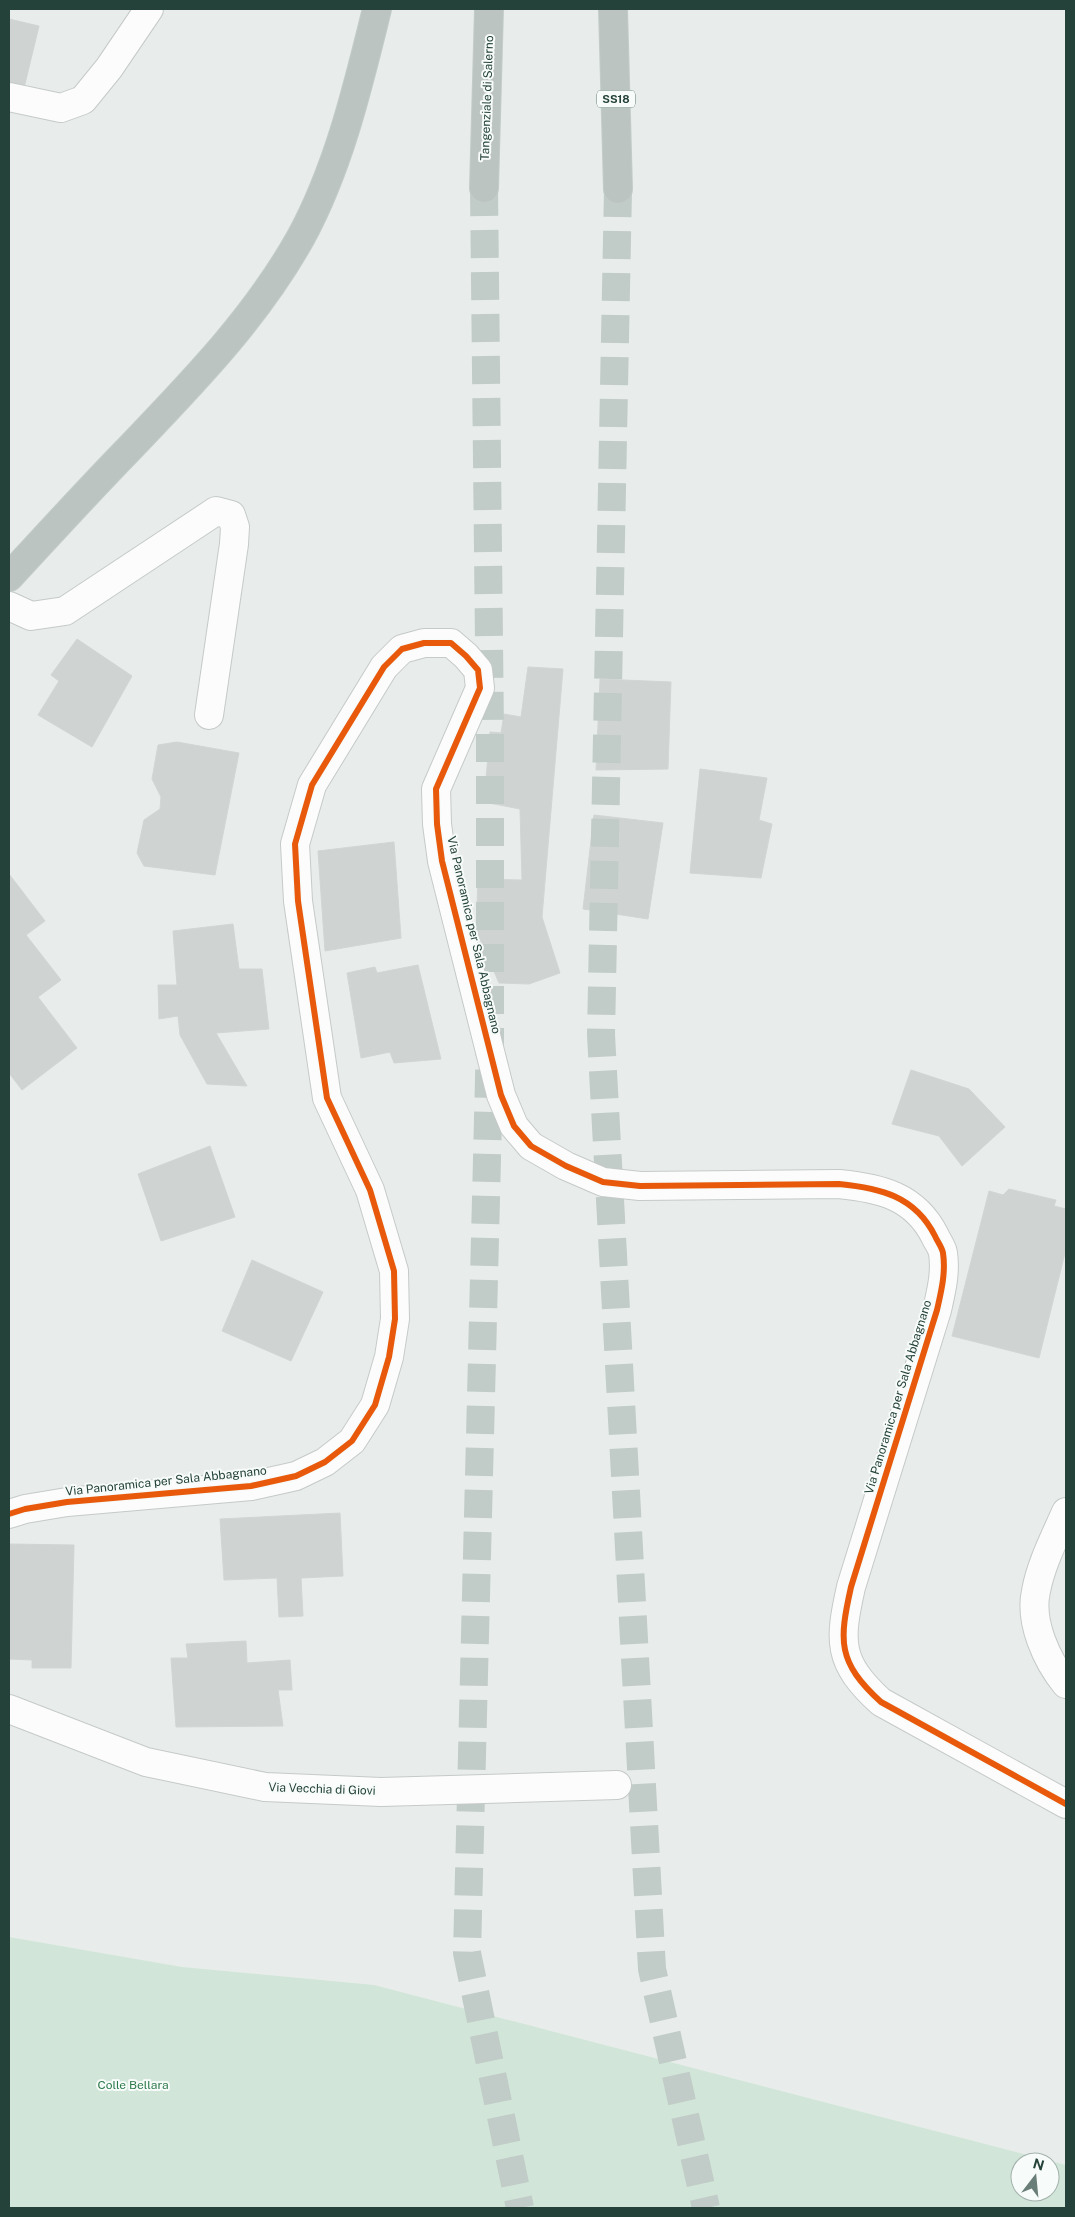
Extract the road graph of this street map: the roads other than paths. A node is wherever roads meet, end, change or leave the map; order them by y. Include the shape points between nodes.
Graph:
1 (149, 9) edge
2 (377, 9) edge
3 (489, 9) edge
4 (613, 9) edge
5 (9, 97) edge
6 (484, 188) tunnel mouth
7 (618, 189) tunnel mouth
8 (9, 577) edge
9 (9, 606) edge
10 (209, 715) dead end
11 (1066, 1512) edge
12 (9, 1514) edge
13 (1066, 1684) edge
14 (9, 1709) edge
15 (617, 1785) dead end
16 (1066, 1804) edge

1 - 5 street via 110,68 83,100 61,108
2 - 8 highway via 328,179 275,281 232,338
3 - 6 highway, Tangenziale di Salerno
4 - 7 highway, SS18
9 - 10 street via 32,616 65,611 216,511 231,515 235,527 234,544
11 - 13 street via 1035,1592 1036,1619 1042,1645
12 - 16 street, Via Panoramica per Sala Abbagnano via 67,1502 251,1486 296,1476 325,1462 352,1441 375,1405 389,1357 395,1319 394,1271 370,1190 327,1098 298,901 295,844 312,785 384,667 402,649 424,643 451,644 478,670 480,688 436,789 437,824 442,860 501,1095 514,1126 531,1146 603,1182 640,1186 839,1184 869,1187 908,1204 930,1226 943,1252 944,1277 851,1587 842,1634 847,1661 858,1679 881,1702
14 - 15 street, Via Vecchia di Giovi via 146,1762 265,1788 381,1792

